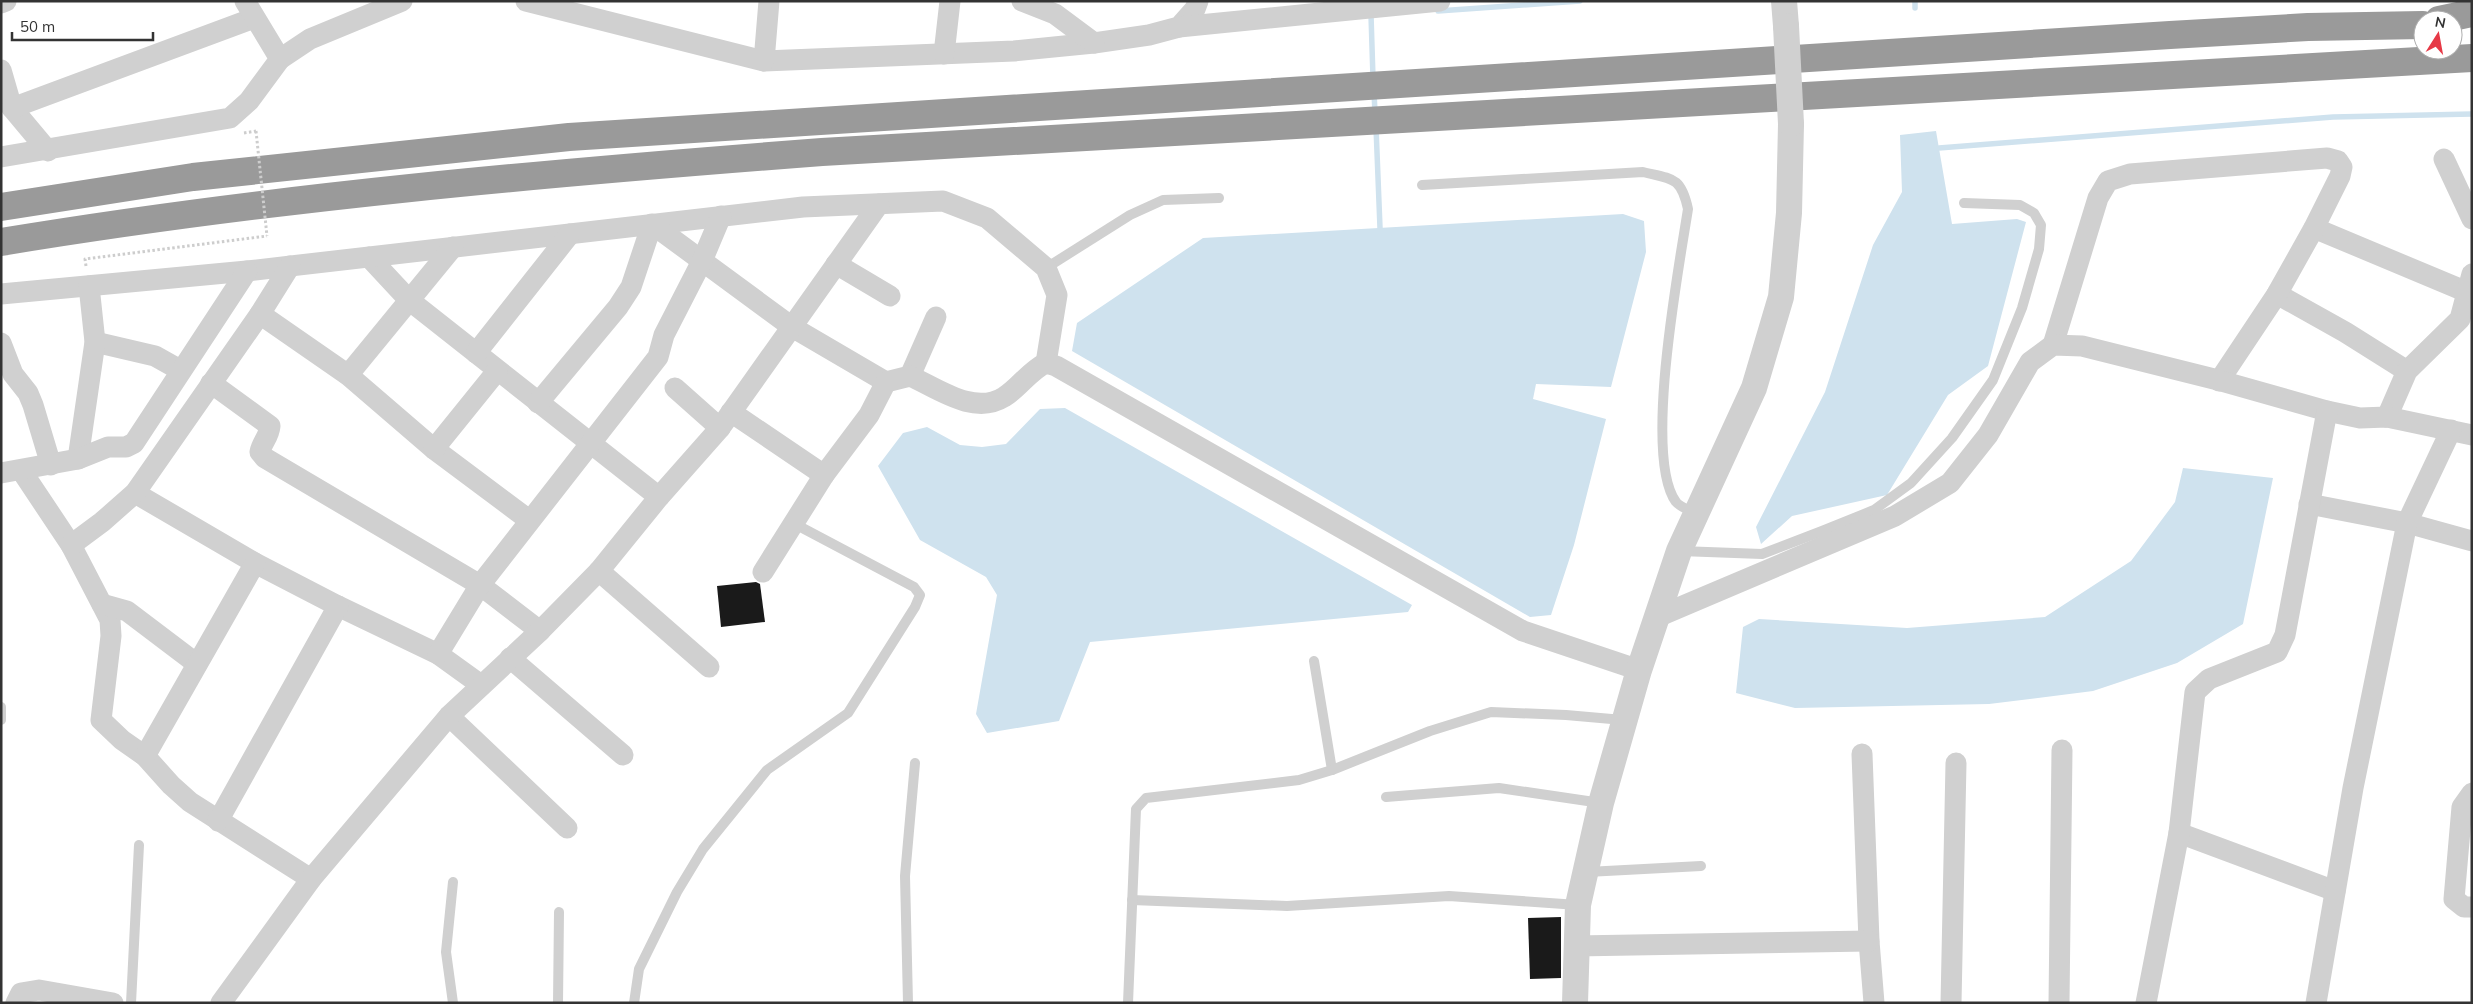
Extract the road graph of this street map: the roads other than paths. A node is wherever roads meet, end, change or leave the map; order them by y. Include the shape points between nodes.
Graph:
1 (6, 1) edge
2 (402, 1) edge
3 (526, 1) edge
4 (770, 1) edge
5 (950, 1) edge
6 (1022, 1) edge
7 (1198, 1) edge
8 (1440, 1) edge
9 (1, 3) edge
10 (249, 10) edge
11 (1785, 13) edge
12 (2413, 25) edge
13 (1178, 27) junction
14 (1094, 43) junction
15 (944, 54) junction
16 (2472, 58) edge
17 (280, 59) junction
18 (764, 61) junction
19 (1, 70) edge
20 (12, 108) junction
21 (48, 151) junction
22 (1, 157) edge
23 (2444, 160) dead end
24 (1422, 185) dead end
25 (1219, 198) dead end
26 (1964, 203) dead end
27 (879, 204) junction
28 (1, 207) edge
29 (721, 216) junction
30 (2472, 219) edge
31 (652, 224) junction
32 (2314, 228) junction
33 (570, 234) junction
34 (1, 242) edge
35 (453, 247) junction
36 (369, 257) junction
37 (702, 260) junction
38 (836, 264) junction
39 (290, 266) junction
40 (1046, 268) junction
41 (247, 270) junction
42 (2469, 283) edge
43 (89, 286) junction
44 (1, 294) edge
45 (2278, 294) junction
46 (890, 296) dead end
47 (410, 300) junction
48 (260, 314) junction
49 (936, 317) dead end
50 (2466, 322) edge
51 (792, 327) junction
52 (94, 342) junction
53 (1, 343) edge
54 (2053, 345) junction
55 (476, 353) junction
56 (1046, 363) junction
57 (180, 370) junction
58 (497, 371) junction
59 (2407, 371) junction
60 (348, 374) junction
61 (910, 376) junction
62 (2219, 381) junction
63 (886, 382) junction
64 (211, 383) junction
65 (675, 388) dead end
66 (538, 403) junction
67 (2326, 411) junction
68 (2386, 417) junction
69 (726, 420) junction
70 (2451, 430) junction
71 (2472, 435) edge
72 (589, 444) junction
73 (434, 449) junction
74 (78, 459) junction
75 (51, 465) junction
76 (11, 472) edge
77 (824, 474) junction
78 (135, 493) junction
79 (659, 497) junction
80 (2309, 504) junction
81 (1697, 514) junction
82 (529, 520) junction
83 (793, 523) junction
84 (2407, 523) junction
85 (2472, 541) edge
86 (71, 545) junction
87 (1680, 551) junction
88 (255, 563) junction
89 (599, 571) junction
90 (763, 572) dead end
91 (480, 585) junction
92 (102, 604) junction
93 (338, 606) junction
94 (1657, 616) junction
95 (540, 631) junction
96 (438, 654) junction
97 (510, 658) junction
98 (1314, 660) dead end
99 (198, 664) junction
100 (709, 667) dead end
101 (1639, 670) junction
102 (481, 685) junction
103 (1, 707) edge
104 (450, 716) junction
105 (1, 720) edge
106 (1624, 720) junction
107 (2062, 750) dead end
108 (1862, 754) dead end
109 (623, 755) dead end
110 (145, 756) junction
111 (1956, 763) dead end
112 (915, 764) dead end
113 (1332, 770) junction
114 (1386, 797) dead end
115 (2469, 802) edge
116 (1600, 804) junction
117 (218, 821) junction
118 (567, 828) dead end
119 (2179, 833) junction
120 (139, 845) dead end
121 (1701, 866) dead end
122 (1586, 872) junction
123 (311, 879) junction
124 (453, 882) dead end
125 (2335, 891) junction
126 (1132, 900) junction
127 (1578, 905) junction
128 (2472, 908) edge
129 (559, 912) dead end
130 (1869, 941) junction
131 (1575, 946) junction
132 (16, 1003) edge
133 (113, 1003) edge
134 (131, 1003) edge
135 (221, 1003) edge
136 (453, 1003) edge
137 (558, 1003) edge
138 (634, 1003) edge
139 (908, 1003) edge
140 (1128, 1003) edge
141 (1575, 1003) edge
142 (1874, 1003) edge
143 (1951, 1003) edge
144 (2059, 1003) edge
145 (2146, 1003) edge
146 (2316, 1003) edge

1 - 9 street
2 - 17 street via 310,39
3 - 18 street
4 - 18 street
5 - 15 street
6 - 14 street via 1055,14
7 - 13 street
8 - 13 street
10 - 17 street
10 - 20 street
11 - 81 street, bridge via 1791,124 1789,213 1781,297 1754,388
12 - 28 highway via 2170,35 569,137 203,176
13 - 14 street
14 - 15 street
15 - 18 street
16 - 34 highway via 822,152 590,169 307,198
17 - 21 street via 249,101 230,118
19 - 20 street
20 - 21 street
21 - 22 street
23 - 30 street
24 - 81 lane via 1643,172 1675,180 1684,193 1688,209 1664,386 1662,448 1669,486 1677,503
25 - 40 lane via 1163,200 1130,215
26 - 87 lane via 2020,205 2034,213 2041,225 2039,249 2022,308 1993,380 1952,438 1911,483 1874,510 1762,554
27 - 29 street via 803,207
27 - 38 street
27 - 40 street via 943,201 987,218
29 - 31 street
29 - 37 street
31 - 33 street
31 - 37 street
31 - 66 street via 631,287
32 - 42 street
32 - 45 street
32 - 54 street via 2340,176 2342,167 2338,161 2327,158 2140,174 2108,181 2098,198
33 - 35 street
33 - 55 street
35 - 36 street
35 - 47 street
36 - 39 street
36 - 47 street
37 - 51 street
37 - 72 street via 664,335 658,357
38 - 46 street
38 - 51 street
39 - 41 street
39 - 48 street
40 - 56 street via 1057,295
41 - 43 street
41 - 57 street
42 - 50 street
43 - 44 street
43 - 52 street
45 - 59 street
45 - 62 street
47 - 55 street
47 - 60 street
48 - 60 street
48 - 64 street
49 - 61 street
50 - 59 street
51 - 63 street
51 - 69 street
52 - 57 street via 155,356
52 - 74 street
53 - 75 street via 13,374 33,405
54 - 62 street via 2082,346
54 - 94 street via 2030,362 1988,435 1950,484 1895,516
55 - 58 street
56 - 61 street via 1003,398 977,404 956,398
56 - 101 street via 1523,631
57 - 74 street via 134,443 108,447
58 - 66 street
58 - 73 street
59 - 68 street
60 - 73 street
61 - 63 street
62 - 67 street
63 - 77 street via 870,415
64 - 78 street
64 - 91 street via 270,426 269,434 261,445 260,452 265,458
65 - 69 street
66 - 72 street
67 - 68 street via 2360,418
67 - 80 street
68 - 70 street
69 - 77 street
69 - 79 street
70 - 71 street
70 - 84 street
72 - 79 street
72 - 82 street
73 - 82 street
74 - 75 street
75 - 76 street
76 - 86 street
77 - 83 street
78 - 86 street
78 - 88 street
79 - 89 street
80 - 84 street
80 - 119 street via 2285,635 2277,652 2210,678 2195,692
81 - 87 street
82 - 91 street
83 - 90 street
83 - 138 lane via 914,587 920,595 848,713 767,770 703,849 677,892 639,969
84 - 85 street
84 - 125 street
86 - 92 street
87 - 94 street
88 - 93 street
88 - 99 street
89 - 95 street
89 - 100 street
91 - 95 street
91 - 96 street
92 - 99 street via 127,611
92 - 110 street via 110,620 112,636 101,720
93 - 96 street
93 - 117 street
94 - 101 street
95 - 97 street
96 - 102 street
97 - 102 street
97 - 109 street
98 - 113 lane
99 - 110 street
101 - 106 street
102 - 104 street
103 - 105 lane
104 - 118 street
104 - 123 street
106 - 113 lane via 1491,712 1430,731
106 - 116 street
107 - 144 street
108 - 130 street
110 - 117 street via 171,785
111 - 143 street
112 - 139 lane via 905,876
113 - 126 lane via 1299,780 1146,798 1136,809
114 - 116 lane via 1499,788
115 - 128 street via 2454,899 2464,907
116 - 122 street
117 - 123 street
119 - 125 street
119 - 145 street
120 - 134 lane
121 - 122 lane
122 - 127 street
123 - 135 street
124 - 136 lane via 446,952
125 - 146 street
126 - 127 lane via 1287,906 1449,896
126 - 140 lane
127 - 131 street
129 - 137 lane
130 - 131 street
130 - 142 street
131 - 141 street
132 - 133 street via 21,993 39,990

